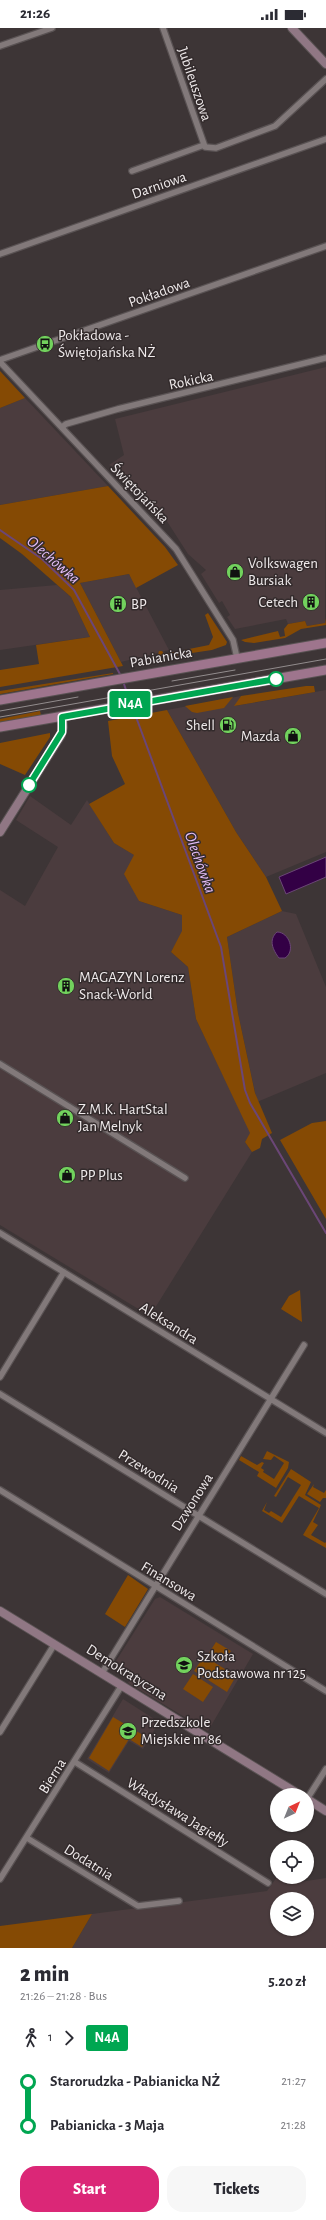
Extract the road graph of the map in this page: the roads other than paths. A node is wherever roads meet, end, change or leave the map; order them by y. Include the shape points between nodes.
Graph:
1 (52, 28) edge
2 (163, 28) edge
3 (292, 28) edge
4 (0, 46) edge
5 (326, 64) edge
6 (326, 79) edge
7 (326, 139) edge
8 (205, 146) junction
9 (132, 171) dead end
10 (326, 246) edge
11 (0, 254) edge
12 (326, 358) edge
13 (0, 361) edge
14 (62, 427) junction
15 (326, 643) edge
16 (237, 658) junction
17 (326, 670) edge
18 (0, 700) edge
19 (62, 717) junction
20 (0, 727) edge
21 (0, 832) edge
22 (0, 1064) edge
23 (185, 1178) dead end
24 (0, 1233) edge
25 (64, 1272) junction
26 (304, 1345) dead end
27 (0, 1378) edge
28 (0, 1394) edge
29 (271, 1399) junction
30 (326, 1433) edge
31 (0, 1490) edge
32 (198, 1516) junction
33 (155, 1586) junction
34 (326, 1594) edge
35 (0, 1611) edge
36 (54, 1645) junction
37 (102, 1673) junction
38 (122, 1685) junction
39 (326, 1691) edge
40 (0, 1732) edge
41 (75, 1762) junction
42 (326, 1769) edge
43 (289, 1788) edge
44 (314, 1788) edge
45 (314, 1803) edge
46 (326, 1811) edge
47 (27, 1838) junction
48 (0, 1879) edge
49 (268, 1883) dead end
50 (180, 1901) dead end

1 - 4 street
2 - 8 street, Jubileuszowa
3 - 5 street
6 - 8 street via 275,126 216,148
7 - 11 street, Darniowa
8 - 9 street
10 - 13 street, Pokładowa
12 - 14 street, Rokicka via 110,411
13 - 14 street, Świętojańska
14 - 16 street, Świętojańska via 182,556 234,640
15 - 16 main road, Pabianicka
16 - 18 main road, Pabianicka
17 - 19 main road
19 - 20 main road
19 - 21 street via 61,735
22 - 23 street
24 - 25 street, Aleksandra
25 - 27 street
25 - 29 street, Aleksandra
26 - 29 street, Dzwonowa
28 - 32 street, Przewodnia
29 - 30 street, Aleksandra
29 - 32 street, Dzwonowa
31 - 33 street, Finansowa
32 - 33 street, Dzwonowa
32 - 34 street, Przewodnia
33 - 37 street, Dzwonowa
33 - 39 street, Finansowa
35 - 36 street, Demokratyczna
36 - 37 street, Demokratyczna
36 - 40 street
37 - 38 street, Demokratyczna
38 - 41 street, Bierna
38 - 43 street, Demokratyczna
41 - 47 street, Bierna
41 - 49 street, Władysława Jagiełły
42 - 44 street
45 - 46 street
47 - 48 street, Bierna
47 - 50 street, Dodatnia via 138,1906

